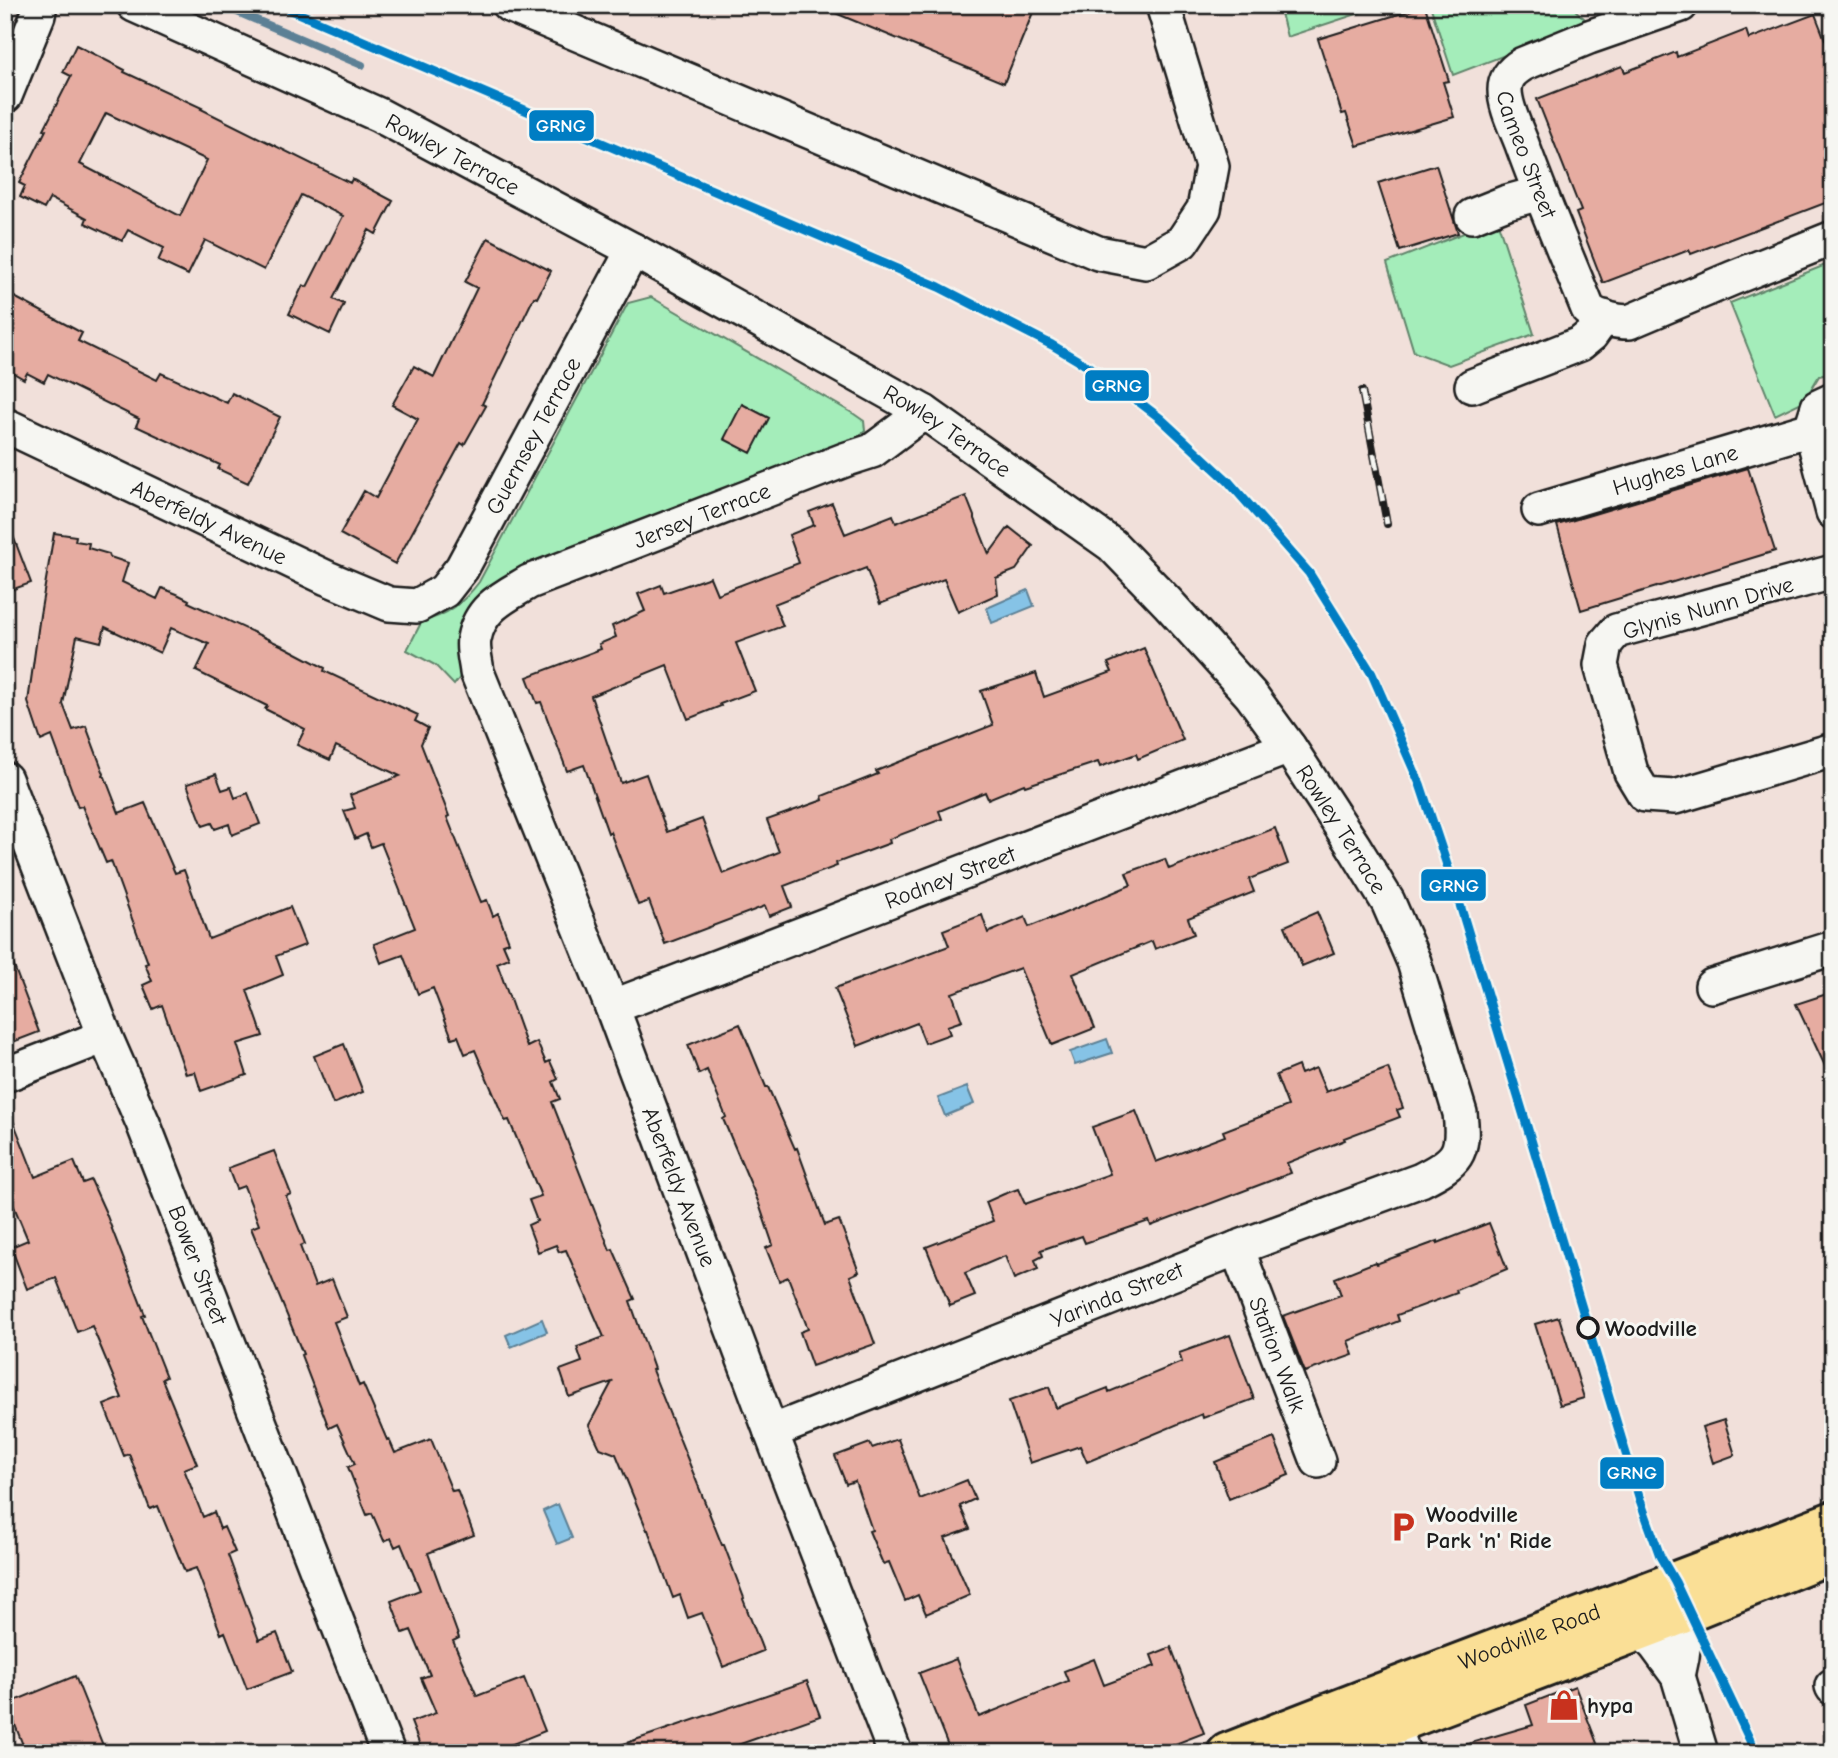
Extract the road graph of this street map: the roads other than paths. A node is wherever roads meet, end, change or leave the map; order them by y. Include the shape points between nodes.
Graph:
1 (40, 5) edge
2 (134, 5) edge
3 (509, 5) edge
4 (1163, 5) edge
5 (1681, 5) edge
6 (5, 96) edge
7 (1540, 193) junction
8 (1472, 216) dead end
9 (1833, 238) edge
10 (633, 250) junction
11 (1604, 317) junction
12 (1472, 386) dead end
13 (1833, 400) edge
14 (924, 412) junction
15 (5, 425) edge
16 (1811, 429) junction
17 (1539, 510) dead end
18 (1833, 512) edge
19 (1833, 572) edge
20 (416, 606) joint
21 (481, 621) joint
22 (1289, 747) junction
23 (1833, 750) edge
24 (5, 779) edge
25 (1833, 947) edge
26 (1712, 986) dead end
27 (611, 1007) junction
28 (105, 1036) junction
29 (5, 1075) edge
30 (1458, 1153) joint
31 (1237, 1248) junction
32 (771, 1432) junction
33 (1318, 1461) dead end
34 (1833, 1521) edge
35 (1833, 1553) edge
36 (1687, 1613) junction
37 (1642, 1630) junction
38 (1678, 1676) junction
39 (1394, 1722) edge
40 (388, 1753) edge
41 (895, 1753) edge
42 (1227, 1753) edge
43 (1318, 1753) edge
44 (1701, 1753) edge

1 - 6 street
2 - 10 street, Rowley Terrace via 379,115
3 - 4 street via 1098,253 1146,262 1182,242 1204,209 1212,166
5 - 7 street, Cameo Street via 1589,37 1523,64 1509,75 1505,88 1509,108
7 - 8 street
7 - 11 street, Cameo Street via 1588,309
9 - 11 street via 1629,322
10 - 14 street, Rowley Terrace
10 - 20 street, Guernsey Terrace via 462,568 444,591
11 - 12 street via 1580,344
13 - 16 street via 1818,407
14 - 21 street, Jersey Terrace via 872,451 529,582 494,603
14 - 22 street, Rowley Terrace via 1112,545 1251,695
15 - 20 street, Aberfeldy Avenue via 327,578 389,604
16 - 17 street, Hughes Lane
16 - 18 street
19 - 23 street, Glynis Nunn Drive via 1616,631 1605,644 1601,666 1631,772 1645,795 1675,797
21 - 27 street, Aberfeldy Avenue via 473,640 477,672
22 - 27 street, Rodney Street
22 - 30 street, Rowley Terrace via 1388,902 1414,962 1460,1113 1463,1135
24 - 28 street, Bower Street
25 - 26 street
27 - 32 street, Aberfeldy Avenue
28 - 29 street
28 - 40 street, Bower Street
30 - 31 street, Yarinda Street via 1443,1169 1421,1180
31 - 32 street, Yarinda Street
31 - 33 street, Station Walk
32 - 41 street, Aberfeldy Avenue
34 - 39 main road, Woodville Road via 1653,1591
35 - 36 main road, Woodville Road
36 - 37 main road, Woodville Road
36 - 38 street
37 - 38 street
37 - 39 main road, Woodville Road
38 - 44 street
39 - 42 main road, Woodville Road
39 - 43 main road, Woodville Road

